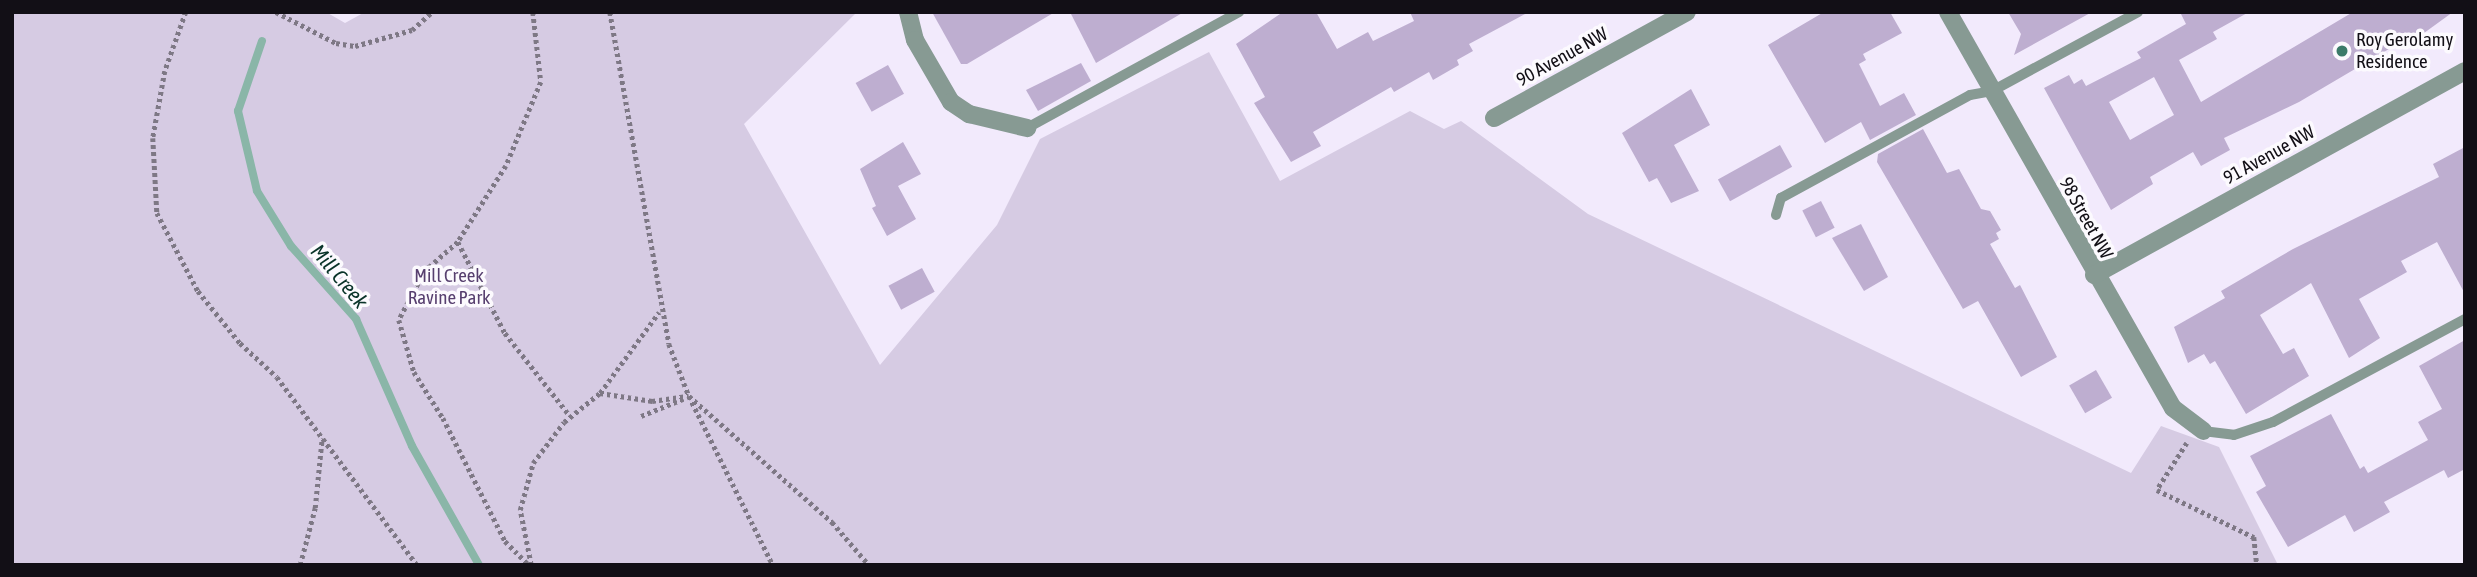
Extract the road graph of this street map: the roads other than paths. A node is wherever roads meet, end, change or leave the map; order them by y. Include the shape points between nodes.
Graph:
1 (908, 12) edge
2 (1238, 12) edge
3 (1687, 12) edge
4 (1948, 12) edge
5 (2138, 12) edge
6 (2465, 71) edge
7 (1992, 91) junction
8 (1494, 118) dead end
9 (1027, 128) joint
10 (1776, 215) dead end
11 (2094, 275) junction
12 (2465, 319) edge
13 (2201, 429) joint

1 - 9 street via 915,40 951,102 969,114
2 - 9 lane
3 - 8 street, 90 Avenue NW
4 - 7 street, 98 Street NW
5 - 7 lane
6 - 11 street, 91 Avenue NW
7 - 10 lane via 1970,95 1781,198
7 - 11 street, 98 Street NW
11 - 13 street, 98 Street NW via 2173,408
12 - 13 lane via 2273,422 2234,435

